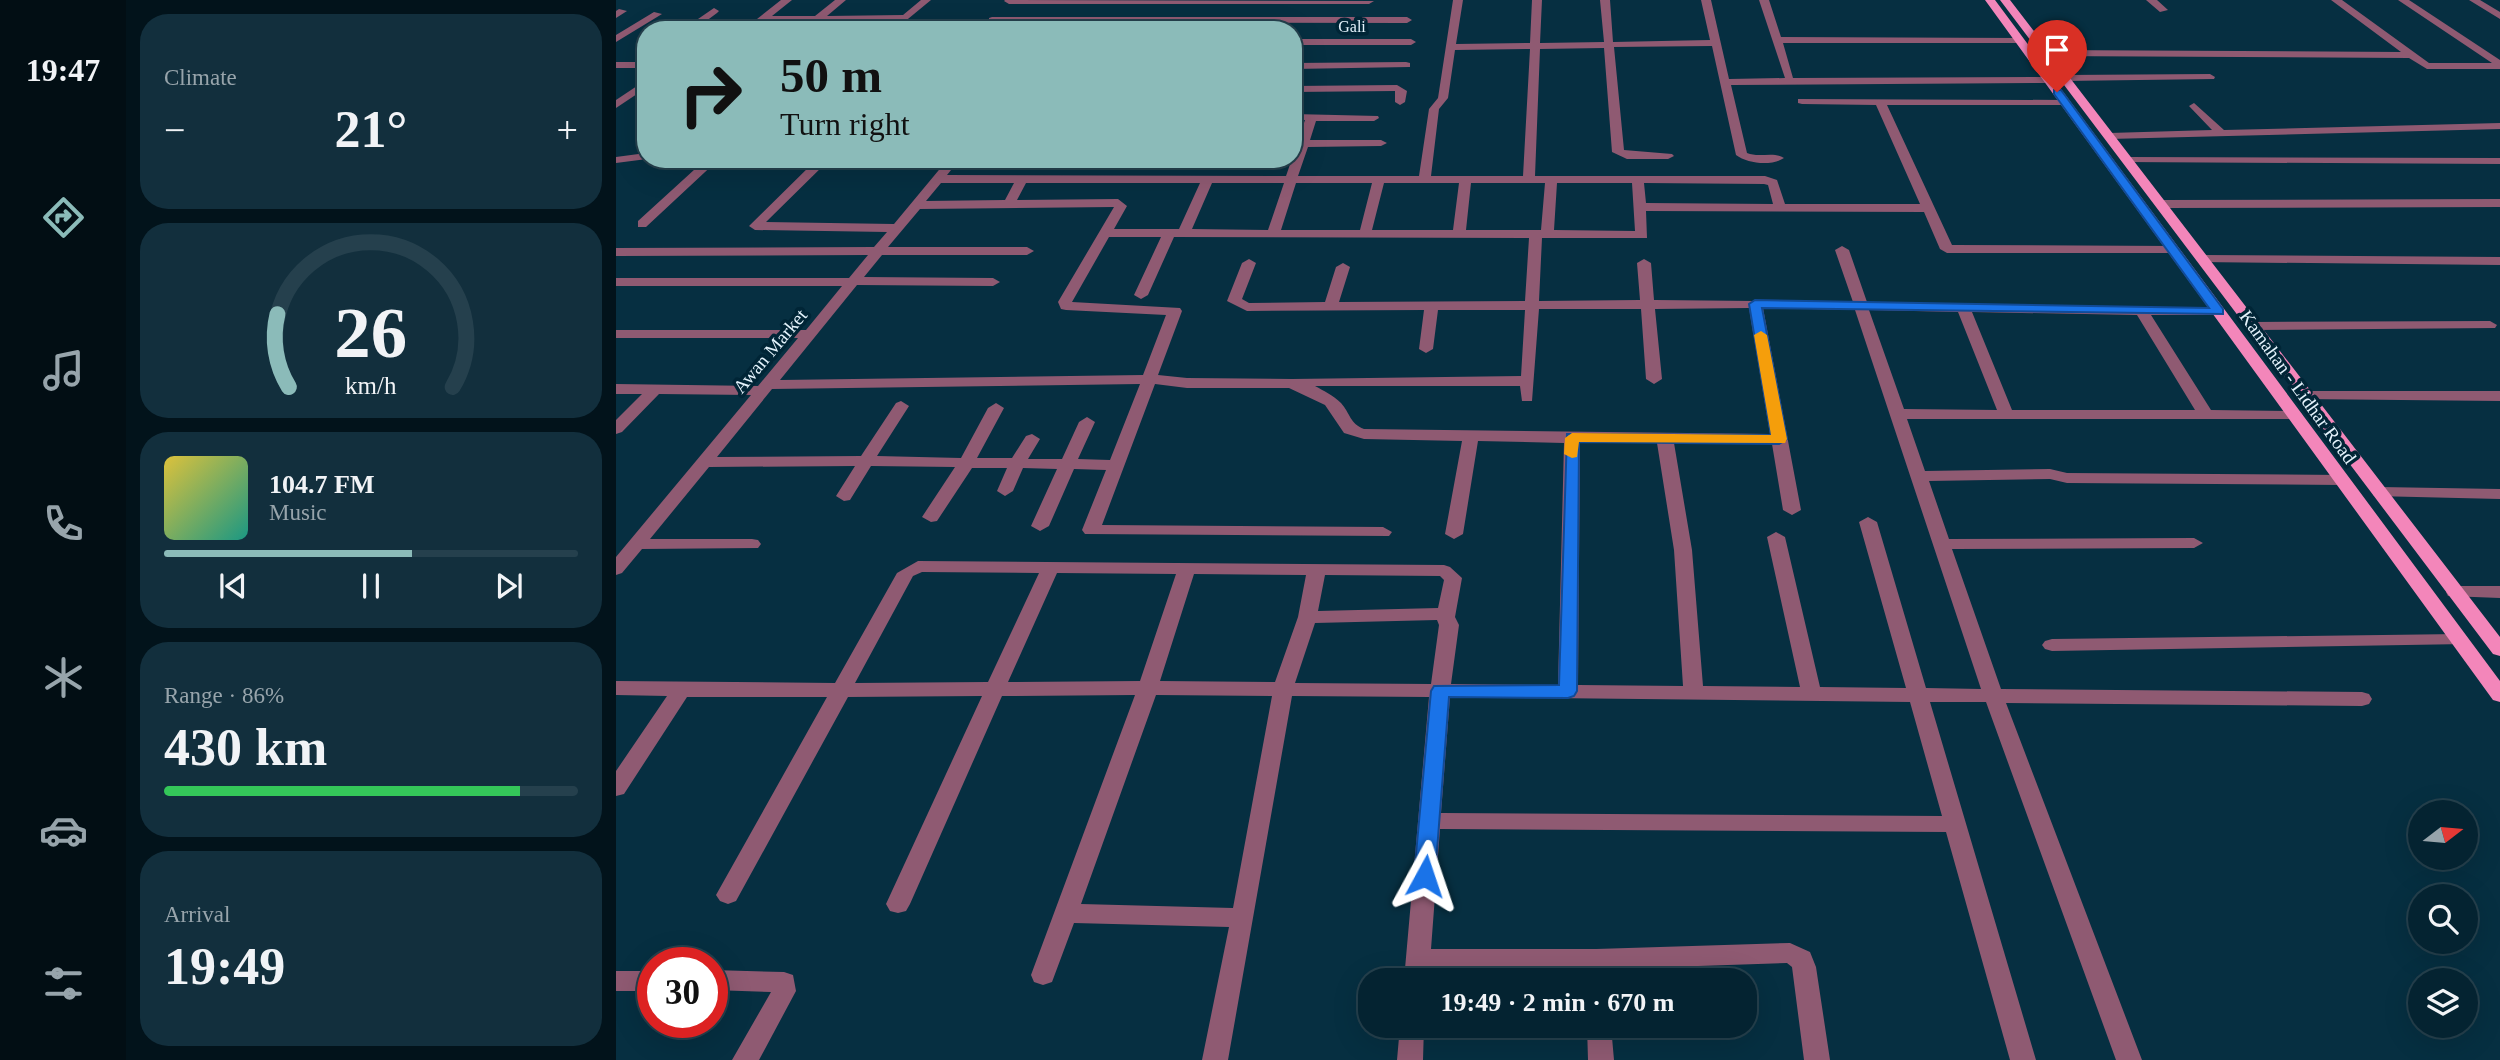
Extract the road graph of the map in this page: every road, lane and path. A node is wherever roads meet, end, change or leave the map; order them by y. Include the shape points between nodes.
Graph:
1 (787, 0) edge
2 (841, 0) edge
3 (926, 0) edge
4 (1009, 0) edge
5 (1231, 0) edge
6 (1458, 0) edge
7 (1537, 0) edge
8 (1605, 0) edge
9 (1706, 0) edge
10 (1764, 0) edge
11 (1990, 0) edge
12 (2005, 0) edge
13 (2151, 0) edge
14 (2336, 0) edge
15 (2403, 0) edge
16 (2473, 0) edge
17 (1082, 1) edge
18 (1257, 1) edge
19 (1289, 1) edge
20 (1369, 1) edge
21 (2162, 10) dead end
22 (714, 11) dead end
23 (657, 14) dead end
24 (2500, 16) edge
25 (762, 19) junction
26 (817, 19) junction
27 (905, 19) junction
28 (992, 20) joint
29 (1067, 20) junction
30 (1406, 20) dead end
31 (646, 21) edge
32 (700, 21) edge
33 (759, 21) edge
34 (903, 21) edge
35 (1103, 21) edge
36 (1248, 21) edge
37 (1302, 23) edge
38 (637, 27) edge
39 (616, 40) edge
40 (1777, 40) junction
41 (2019, 40) junction
42 (1302, 42) edge
43 (1411, 42) dead end
44 (1714, 43) junction
45 (1608, 44) junction
46 (1535, 46) junction
47 (1451, 47) junction
48 (2045, 53) junction
49 (2412, 55) junction
50 (637, 63) edge
51 (616, 65) edge
52 (1406, 65) dead end
53 (2500, 65) edge
54 (1302, 66) edge
55 (2454, 74) dead end
56 (1789, 77) dead end
57 (2210, 77) dead end
58 (2064, 78) junction
59 (2500, 78) edge
60 (2049, 80) junction
61 (1723, 82) junction
62 (1302, 89) edge
63 (637, 90) edge
64 (1400, 102) dead end
65 (1802, 102) dead end
66 (1880, 102) junction
67 (2066, 103) junction
68 (616, 105) edge
69 (2194, 106) dead end
70 (1302, 117) edge
71 (1311, 117) junction
72 (1374, 117) dead end
73 (2500, 127) edge
74 (2223, 135) junction
75 (1302, 136) edge
76 (2109, 136) junction
77 (1381, 143) dead end
78 (1302, 144) edge
79 (1668, 156) dead end
80 (637, 157) edge
81 (1779, 158) dead end
82 (616, 160) edge
83 (637, 160) edge
84 (2127, 160) junction
85 (2500, 161) edge
86 (703, 168) edge
87 (815, 168) edge
88 (947, 168) edge
89 (1293, 168) edge
90 (616, 173) edge
91 (1023, 178) junction
92 (1208, 178) junction
93 (1379, 178) junction
94 (938, 179) junction
95 (1290, 179) junction
96 (1425, 179) junction
97 (1465, 180) junction
98 (1529, 180) junction
99 (1551, 180) junction
100 (1637, 180) junction
101 (1009, 204) junction
102 (2161, 204) junction
103 (2500, 204) edge
104 (916, 205) junction
105 (1640, 207) junction
106 (1780, 208) junction
107 (1928, 208) junction
108 (642, 224) dead end
109 (897, 228) junction
110 (1105, 233) junction
111 (1169, 233) junction
112 (1184, 233) junction
113 (1273, 234) junction
114 (1365, 234) junction
115 (1459, 234) junction
116 (1542, 234) junction
117 (1842, 250) dead end
118 (2173, 250) junction
119 (616, 251) edge
120 (1027, 251) dead end
121 (877, 252) junction
122 (2203, 259) junction
123 (2500, 261) edge
124 (1249, 263) dead end
125 (1644, 263) dead end
126 (1343, 267) dead end
127 (616, 282) edge
128 (853, 282) junction
129 (993, 282) dead end
130 (1141, 295) dead end
131 (1647, 304) junction
132 (1755, 304) junction
133 (1860, 305) junction
134 (1331, 306) junction
135 (1432, 306) junction
136 (1534, 306) junction
137 (1963, 307) junction
138 (2141, 310) junction
139 (2218, 312) junction
140 (2490, 325) dead end
141 (2253, 326) junction
142 (616, 334) edge
143 (809, 334) junction
144 (1426, 349) dead end
145 (1149, 379) junction
146 (1654, 379) dead end
147 (1528, 381) junction
148 (1290, 383) junction
149 (765, 388) junction
150 (616, 389) edge
151 (654, 390) junction
152 (2306, 396) junction
153 (2500, 396) edge
154 (1527, 398) dead end
155 (901, 406) dead end
156 (996, 408) dead end
157 (2006, 413) junction
158 (1898, 414) junction
159 (2206, 415) junction
160 (2295, 416) junction
161 (1087, 422) dead end
162 (616, 429) edge
163 (1471, 436) junction
164 (1572, 438) junction
165 (1032, 439) dead end
166 (1779, 439) junction
167 (1665, 440) junction
168 (865, 461) junction
169 (704, 462) junction
170 (967, 462) junction
171 (1017, 463) junction
172 (1068, 464) junction
173 (1116, 465) junction
174 (1919, 476) junction
175 (2342, 480) junction
176 (1005, 491) dead end
177 (2380, 492) junction
178 (2500, 494) edge
179 (844, 496) dead end
180 (1792, 510) dead end
181 (931, 517) dead end
182 (1868, 522) dead end
183 (1040, 526) dead end
184 (1383, 533) dead end
185 (1454, 534) dead end
186 (1776, 537) dead end
187 (2194, 543) dead end
188 (636, 544) junction
189 (752, 544) dead end
190 (1942, 544) junction
191 (1050, 568) junction
192 (1187, 568) junction
193 (1317, 568) junction
194 (616, 569) edge
195 (2455, 592) junction
196 (2500, 592) edge
197 (1307, 617) junction
198 (1446, 617) junction
199 (2459, 640) junction
200 (2052, 645) dead end
201 (2500, 650) edge
202 (616, 688) edge
203 (995, 688) junction
204 (1148, 688) junction
205 (1283, 689) junction
206 (841, 690) junction
207 (681, 691) junction
208 (1440, 691) junction
209 (1568, 691) junction
210 (1693, 692) junction
211 (1811, 693) junction
212 (1917, 694) junction
213 (1993, 695) junction
214 (2500, 695) edge
215 (2362, 699) dead end
216 (616, 788) edge
217 (1429, 821) junction
218 (1955, 824) junction
219 (728, 895) dead end
220 (898, 904) dead end
221 (1066, 913) junction
222 (1243, 918) junction
223 (1417, 968) edge
224 (1608, 968) edge
225 (1044, 975) dead end
226 (728, 980) edge
227 (616, 981) edge
228 (637, 981) edge
229 (1411, 1038) edge
230 (1600, 1038) edge
231 (745, 1060) edge
232 (1215, 1060) edge
233 (1410, 1060) edge
234 (1601, 1060) edge
235 (1817, 1060) edge
236 (2023, 1060) edge
237 (2129, 1060) edge

1 - 25 street
2 - 26 street
3 - 27 street
4 - 17 street
4 - 28 street
5 - 17 street
5 - 18 street
6 - 47 street
7 - 46 street
8 - 45 street
9 - 44 street
10 - 40 street
11 - 41 main road, Kamahan - Lidhar Road
12 - 48 main road, Kamahan - Lidhar Road
13 - 21 street
14 - 49 street
15 - 53 street
16 - 24 street
17 - 29 street
18 - 19 street
18 - 36 street
19 - 20 street
22 - 32 street
23 - 31 street
25 - 26 street
25 - 33 street
26 - 27 street
27 - 34 street
28 - 29 street
29 - 35 street
30 - 37 street
38 - 39 street
40 - 41 street
40 - 56 street
41 - 60 main road, Kamahan - Lidhar Road
42 - 43 street, Gali
44 - 45 street
44 - 61 street
45 - 46 street
45 - 79 street via 1618,152
46 - 47 street
46 - 98 street
47 - 96 street via 1443,98 1434,109
48 - 49 street
48 - 58 main road, Kamahan - Lidhar Road
49 - 53 street via 2432,67
50 - 51 street
52 - 54 street
55 - 59 street
57 - 58 street
58 - 76 main road, Kamahan - Lidhar Road
60 - 61 street
60 - 67 main road, Kamahan - Lidhar Road
61 - 81 street via 1742,155
62 - 64 street via 1397,88 1402,91
63 - 68 street
65 - 66 street
66 - 67 street
66 - 107 street
67 - 118 main road, Kamahan - Lidhar Road
69 - 74 street
70 - 71 street
71 - 72 street
71 - 75 street
73 - 74 street
74 - 76 street
76 - 84 main road, Kamahan - Lidhar Road
77 - 78 street
80 - 82 street
83 - 90 street
84 - 85 street
84 - 102 main road, Kamahan - Lidhar Road
86 - 108 street
87 - 109 street via 755,226
88 - 94 street, Awan Market
89 - 95 street
91 - 92 street
91 - 94 street
91 - 101 street
92 - 95 street
92 - 112 street
93 - 95 street
93 - 96 street
93 - 114 street
94 - 104 street, Awan Market
95 - 113 street
96 - 97 street
97 - 98 street
97 - 115 street
98 - 99 street
99 - 100 street
99 - 116 street
100 - 105 street
100 - 106 street via 1771,181
101 - 104 street
101 - 110 street via 1121,204
102 - 103 street
102 - 122 main road, Kamahan - Lidhar Road
104 - 109 street, Awan Market
105 - 106 street
105 - 116 street via 1644,239
106 - 107 street
107 - 118 street via 1947,249
109 - 121 street, Awan Market
110 - 111 street
110 - 145 street via 1066,306 1175,311
111 - 112 street
111 - 130 street
112 - 113 street
113 - 114 street
114 - 115 street
115 - 116 street
116 - 136 street
117 - 133 street
118 - 139 main road, Kamahan - Lidhar Road
119 - 121 street
120 - 121 street
121 - 128 street, Awan Market
122 - 123 street
122 - 141 main road, Kamahan - Lidhar Road
124 - 134 street via 1234,301 1238,305
125 - 131 street
126 - 134 street
127 - 128 street
128 - 129 street
128 - 143 street, Awan Market
131 - 132 street
131 - 136 street
131 - 146 street
132 - 133 street
132 - 166 street
133 - 137 street
133 - 158 street
134 - 135 street
135 - 136 street
135 - 144 street
136 - 147 street
137 - 138 street
137 - 157 street
138 - 139 street
138 - 159 street
139 - 160 main road, Kamahan - Lidhar Road
140 - 141 street
141 - 152 main road, Kamahan - Lidhar Road
142 - 143 street
143 - 149 street, Awan Market
145 - 148 street
145 - 149 street
145 - 173 street
147 - 148 street
147 - 154 street
148 - 163 street via 1304,386 1336,407 1350,432
149 - 151 street
149 - 169 street, Awan Market
150 - 151 street
151 - 162 street
152 - 153 street
152 - 177 main road, Kamahan - Lidhar Road
155 - 168 street
156 - 170 street
157 - 158 street
157 - 159 street
158 - 174 street
159 - 160 street
160 - 175 main road, Kamahan - Lidhar Road
161 - 172 street
163 - 164 street
163 - 185 street
164 - 167 street
164 - 209 street
165 - 171 street
166 - 167 street
166 - 180 street
167 - 210 street via 1683,550
168 - 169 street
168 - 170 street
168 - 179 street
169 - 188 street, Awan Market
170 - 171 street
170 - 181 street
171 - 172 street
171 - 176 street
172 - 173 street
172 - 183 street
173 - 184 street via 1091,530
174 - 175 street
174 - 190 street
175 - 199 main road, Kamahan - Lidhar Road
177 - 178 street
177 - 195 main road, Kamahan - Lidhar Road
182 - 212 street
186 - 211 street
187 - 190 street
188 - 189 street
188 - 194 street, Awan Market
190 - 213 street
191 - 192 street
191 - 203 street
191 - 206 street via 911,568
192 - 193 street
192 - 204 street
193 - 197 street
193 - 198 street via 1444,570 1453,578
195 - 196 street
195 - 201 main road, Kamahan - Lidhar Road
197 - 198 street
197 - 205 street
198 - 208 street via 1449,625
199 - 200 street
199 - 214 main road, Kamahan - Lidhar Road
202 - 207 street
203 - 204 street
203 - 206 street
203 - 220 street
204 - 205 street
204 - 221 street
205 - 208 street
205 - 222 street
206 - 207 street
206 - 219 street
207 - 216 street
208 - 209 street
208 - 217 street
209 - 210 street
210 - 211 street
211 - 212 street
212 - 213 street
212 - 218 street
213 - 215 street
213 - 237 street
217 - 218 street
217 - 223 street
218 - 236 street
221 - 222 street
221 - 225 street
222 - 232 street
224 - 235 street via 1790,953 1801,959 1804,967
226 - 231 street via 784,982 784,991
227 - 228 street
229 - 233 street
230 - 234 street

